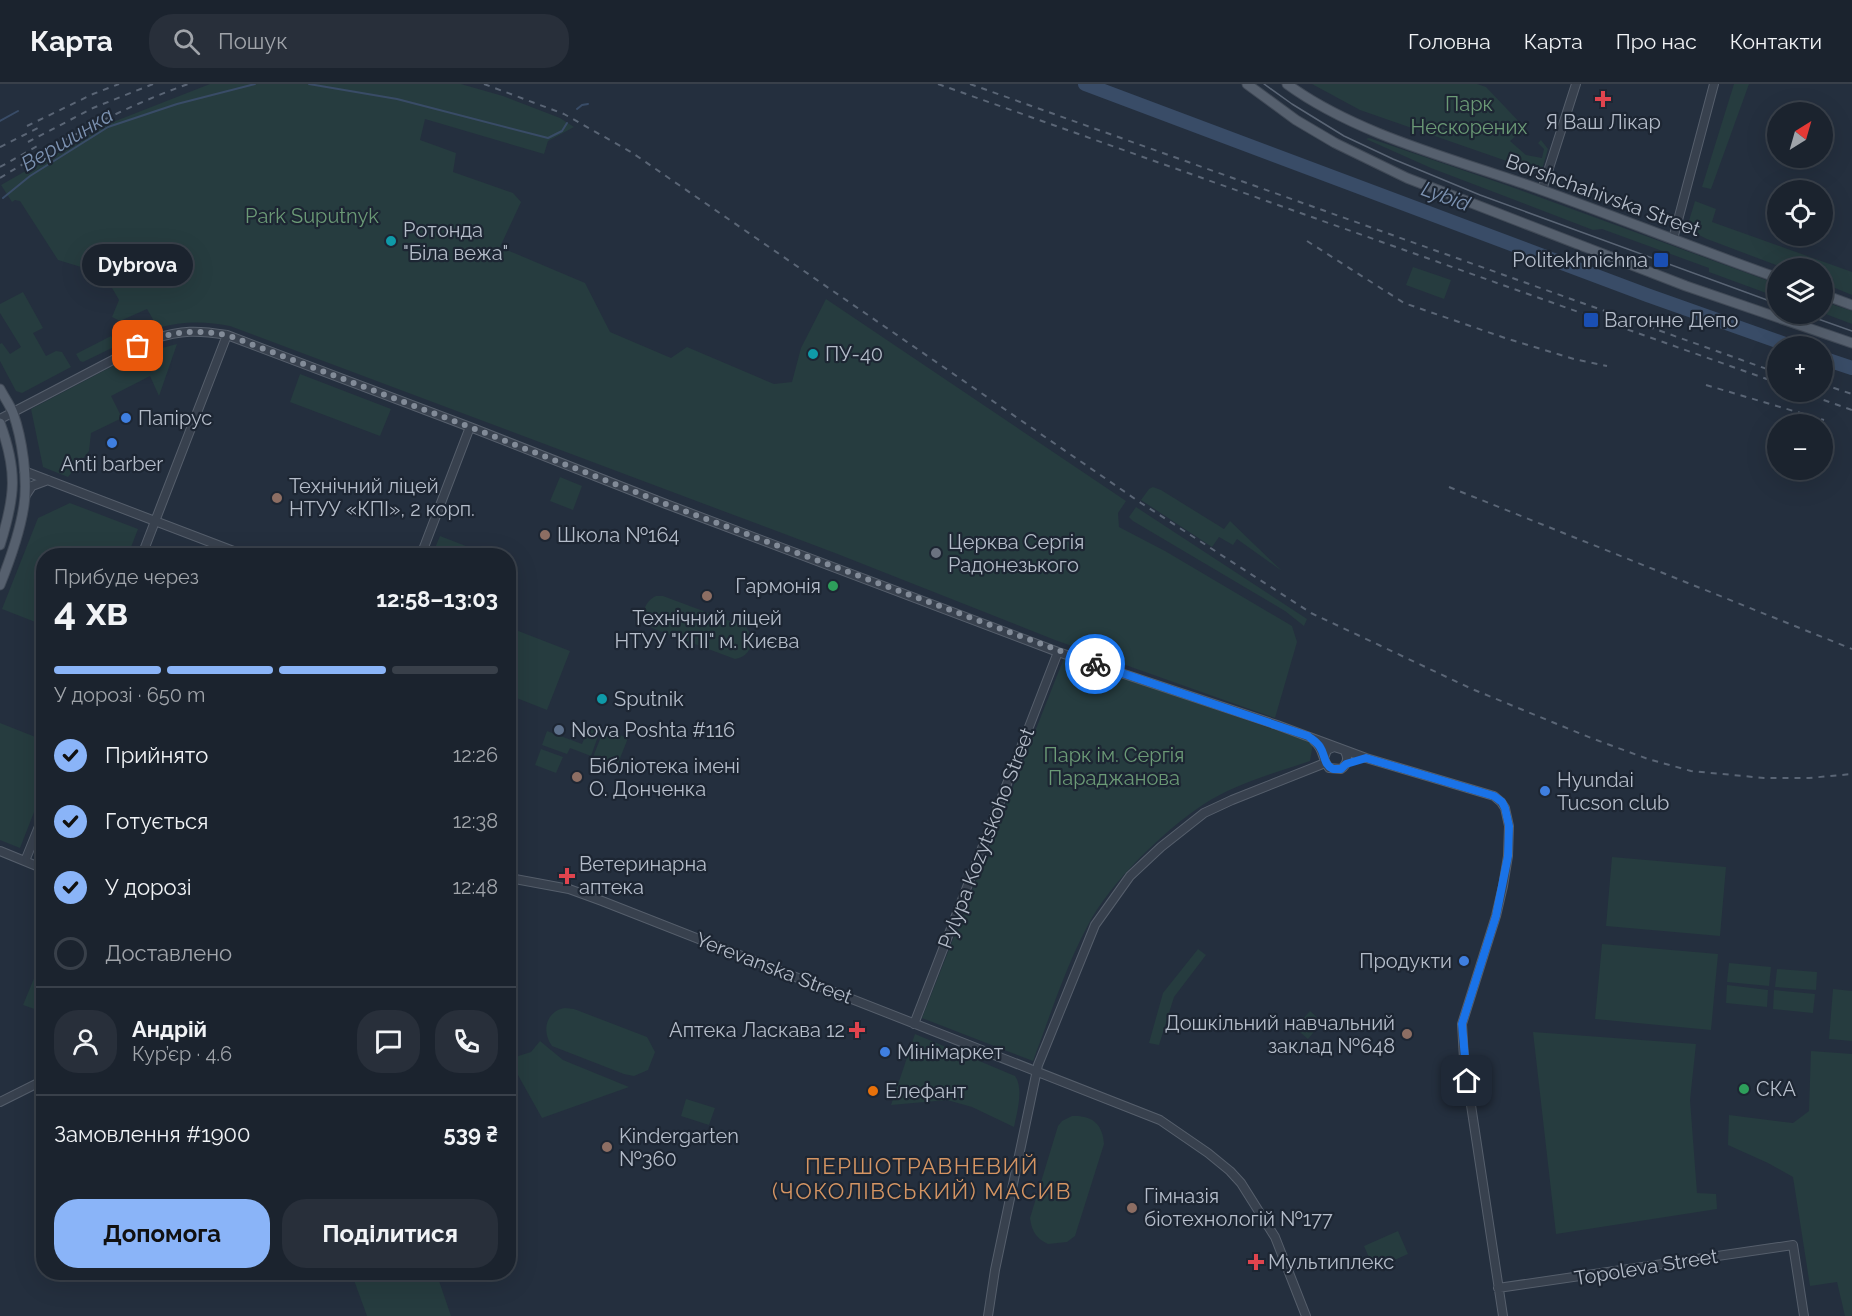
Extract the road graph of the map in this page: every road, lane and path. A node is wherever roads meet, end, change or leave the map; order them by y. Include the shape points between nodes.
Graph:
1 (1247, 84) edge
2 (1287, 84) edge
3 (1576, 84) edge
4 (1714, 84) edge
5 (1542, 190) junction
6 (1673, 239) junction
7 (1767, 274) edge
8 (1833, 298) edge
9 (1852, 305) edge
10 (227, 335) junction
11 (1852, 342) edge
12 (0, 389) edge
13 (13, 412) junction
14 (0, 421) edge
15 (470, 427) junction
16 (24, 471) junction
17 (48, 480) junction
18 (25, 498) junction
19 (156, 520) junction
20 (0, 545) edge
21 (145, 548) edge
22 (226, 548) edge
23 (424, 548) edge
24 (0, 585) edge
25 (1058, 652) junction
26 (1308, 736) junction
27 (1341, 748) junction
28 (1366, 758) junction
29 (1325, 761) junction
30 (1346, 764) junction
31 (36, 834) edge
32 (0, 851) edge
33 (25, 861) junction
34 (36, 866) edge
35 (516, 879) edge
36 (914, 1024) junction
37 (1036, 1072) junction
38 (36, 1084) edge
39 (0, 1102) edge
40 (1498, 1288) junction
41 (988, 1316) edge
42 (1306, 1316) edge
43 (1503, 1316) edge
44 (1804, 1316) edge

1 - 11 main road via 1335,143 1407,178 1686,286
2 - 5 main road, Borshchahivska Street via 1338,115 1375,131
3 - 5 street
4 - 6 street
5 - 6 main road, Borshchahivska Street
6 - 7 main road, Borshchahivska Street
8 - 9 main road
10 - 13 street via 177,332 153,339
10 - 15 street
10 - 19 street
12 - 13 main road
13 - 14 street
13 - 16 main road
14 - 20 main road via 13,483
15 - 23 street
15 - 25 street
16 - 17 street
16 - 18 main road
17 - 18 street via 32,486
17 - 19 street
18 - 24 main road via 17,538
19 - 21 street
19 - 22 street
25 - 26 street
25 - 36 street, Pylypa Kozytskoho Street
26 - 27 street
26 - 29 street via 1317,743
27 - 28 street
27 - 29 street via 1330,748
27 - 30 street via 1346,753
28 - 30 street
28 - 40 street via 1494,796 1505,808 1509,826 1505,876 1462,1024
29 - 30 street via 1329,768 1337,770
29 - 37 street via 1204,813 1130,876 1095,925
31 - 33 street
32 - 33 street
33 - 34 street
35 - 36 street, Yerevanska Street via 569,889
36 - 37 street, Yerevanska Street
37 - 41 street
37 - 42 street, Yerevanska Street via 1160,1120 1230,1171 1275,1237
38 - 39 street
40 - 43 street
40 - 44 street, Topoleva Street via 1793,1245

